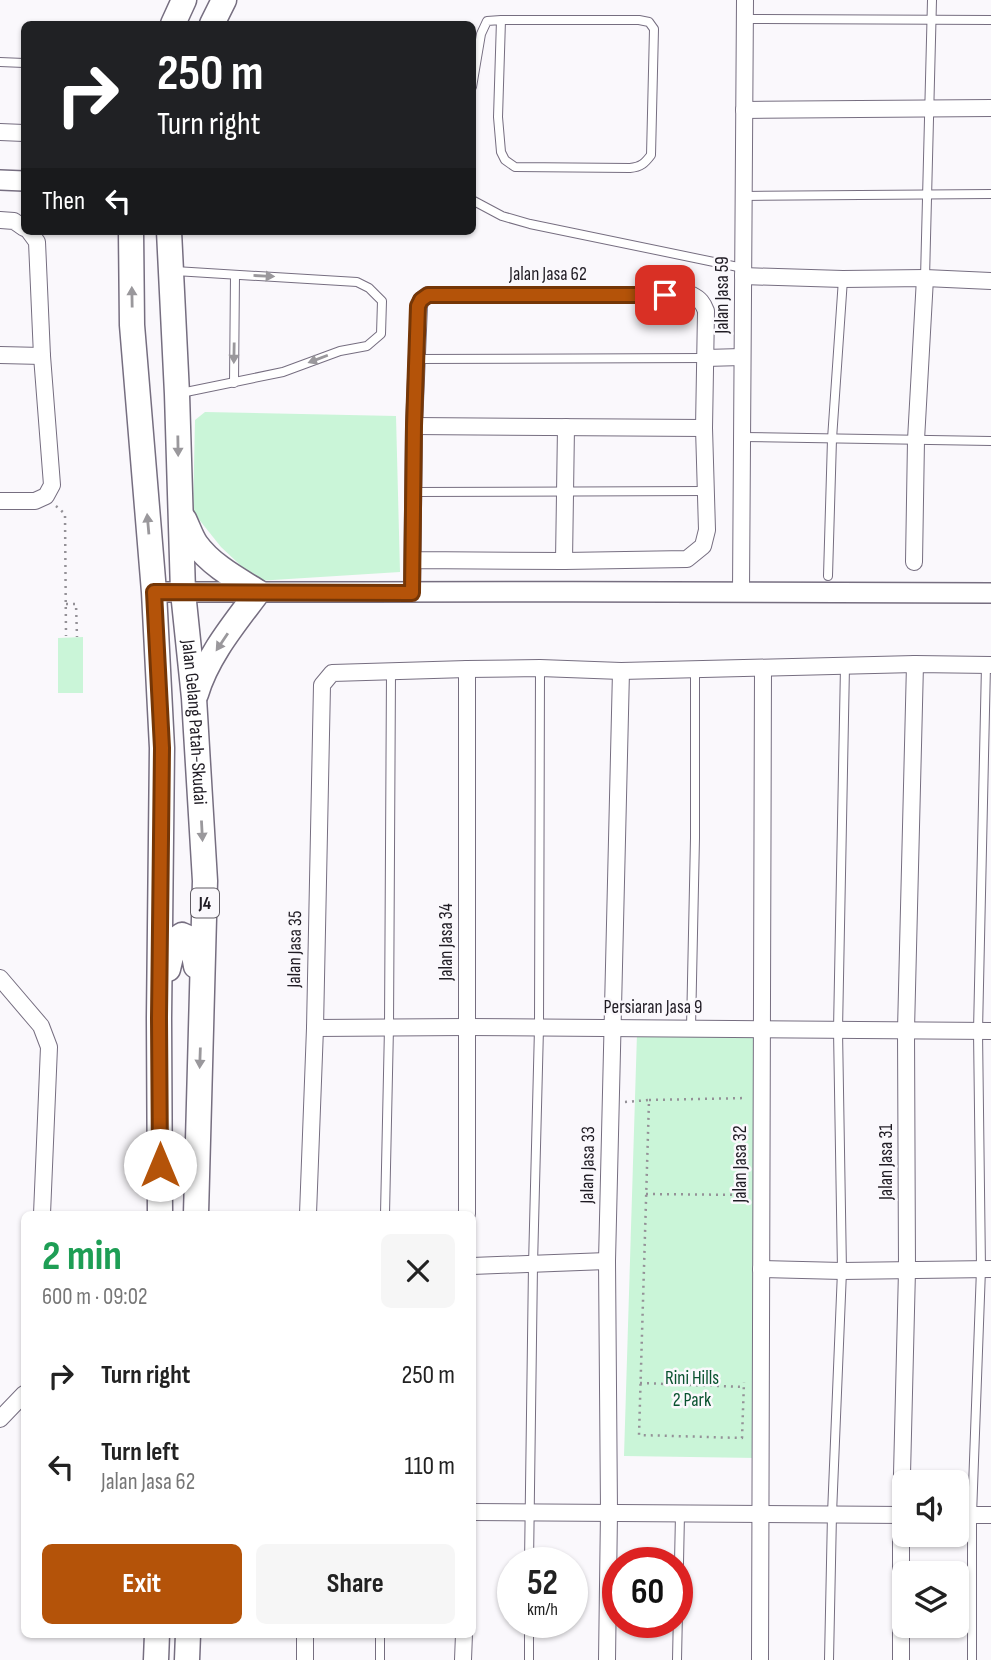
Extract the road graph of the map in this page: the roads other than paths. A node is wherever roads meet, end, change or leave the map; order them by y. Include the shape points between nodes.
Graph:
1 (184, 0) edge
2 (224, 0) edge
3 (745, 0) edge
4 (932, 0) edge
5 (745, 19) junction
6 (932, 19) junction
7 (501, 20) junction
8 (991, 20) edge
9 (174, 21) edge
10 (214, 21) edge
11 (0, 62) edge
12 (21, 63) edge
13 (476, 63) edge
14 (929, 107) junction
15 (991, 108) edge
16 (744, 110) junction
17 (0, 132) edge
18 (21, 132) edge
19 (0, 180) edge
20 (21, 181) edge
21 (927, 194) junction
22 (991, 194) edge
23 (743, 196) junction
24 (476, 202) edge
25 (0, 220) edge
26 (21, 225) edge
27 (32, 235) edge
28 (130, 235) edge
29 (169, 235) edge
30 (172, 271) junction
31 (743, 272) junction
32 (235, 275) junction
33 (925, 278) junction
34 (843, 279) junction
35 (991, 281) edge
36 (0, 355) edge
37 (42, 356) junction
38 (742, 357) junction
39 (705, 358) junction
40 (416, 359) junction
41 (234, 383) junction
42 (177, 394) junction
43 (414, 426) junction
44 (566, 427) junction
45 (704, 428) junction
46 (742, 437) junction
47 (832, 439) junction
48 (916, 440) junction
49 (991, 441) edge
50 (564, 491) junction
51 (706, 491) junction
52 (413, 492) junction
53 (0, 501) edge
54 (180, 512) junction
55 (413, 560) junction
56 (564, 561) junction
57 (914, 562) dead end
58 (828, 576) dead end
59 (741, 591) junction
60 (154, 592) junction
61 (183, 592) junction
62 (258, 592) junction
63 (412, 593) junction
64 (991, 593) edge
65 (915, 664) junction
66 (845, 665) junction
67 (989, 665) edge
68 (540, 668) junction
69 (695, 668) junction
70 (763, 668) junction
71 (467, 669) junction
72 (621, 671) junction
73 (391, 673) junction
74 (194, 698) junction
75 (0, 978) edge
76 (202, 1014) junction
77 (159, 1018) junction
78 (389, 1027) junction
79 (467, 1027) junction
80 (315, 1028) junction
81 (539, 1028) junction
82 (612, 1028) junction
83 (691, 1028) junction
84 (761, 1029) junction
85 (838, 1030) junction
86 (906, 1030) junction
87 (985, 1031) edge
88 (42, 1211) edge
89 (160, 1211) edge
90 (196, 1211) edge
91 (308, 1211) edge
92 (385, 1211) edge
93 (467, 1211) edge
94 (607, 1261) junction
95 (533, 1265) junction
96 (476, 1266) edge
97 (761, 1269) junction
98 (986, 1269) edge
99 (907, 1270) junction
100 (842, 1271) junction
101 (21, 1397) edge
102 (0, 1419) edge
103 (904, 1470) edge
104 (969, 1470) edge
105 (476, 1512) edge
106 (529, 1513) junction
107 (609, 1513) junction
108 (680, 1514) junction
109 (760, 1514) junction
110 (832, 1514) junction
111 (892, 1515) edge
112 (969, 1515) edge
113 (991, 1515) edge
114 (529, 1547) edge
115 (903, 1547) edge
116 (967, 1547) edge
117 (157, 1638) edge
118 (188, 1638) edge
119 (305, 1638) edge
120 (380, 1638) edge
121 (464, 1638) edge
122 (529, 1638) edge
123 (156, 1660) edge
124 (187, 1660) edge
125 (305, 1660) edge
126 (380, 1660) edge
127 (463, 1660) edge
128 (529, 1660) edge
129 (607, 1660) edge
130 (677, 1660) edge
131 (760, 1660) edge
132 (829, 1660) edge
133 (901, 1660) edge
134 (972, 1660) edge

1 - 9 main road
2 - 10 main road
3 - 5 street, Jalan Jasa 59
4 - 6 lane
5 - 6 lane
5 - 16 street, Jalan Jasa 59
6 - 8 lane
6 - 14 lane
7 - 7 lane via 649,22 654,29 651,155 645,163 630,168 515,167 505,160 498,117
7 - 13 lane via 484,26
11 - 12 lane
14 - 15 street
14 - 16 street
14 - 21 lane
16 - 23 street, Jalan Jasa 59
17 - 18 street
19 - 20 street
21 - 22 lane
21 - 23 lane
21 - 33 lane
23 - 31 street, Jalan Jasa 59
24 - 31 lane via 530,224
25 - 26 street
27 - 37 street via 37,242
60 -> 28 main road, Jalan Gelang Patah-Skudai via 132,325
29 - 30 main road, Jalan Gelang Patah-Skudai / J4
30 - 32 lane
30 - 42 main road, Jalan Gelang Patah-Skudai / J4
31 - 34 street
31 - 38 street, Jalan Jasa 59
32 -> 41 lane
32 -> 41 lane via 357,282 382,301 381,334 367,346
33 - 34 street
33 - 35 street
33 - 48 street
34 - 47 lane
36 - 37 street
37 - 53 street via 52,485 35,501
38 - 39 street
38 - 46 street, Jalan Jasa 59
39 - 40 lane
39 - 40 street, Jalan Jasa 62 via 706,311 692,295 428,295 418,306
39 - 45 street, Jalan Jasa 62
40 - 43 street, Jalan Jasa 62
41 - 42 lane
42 -> 54 main road, Jalan Gelang Patah-Skudai / J4
43 - 44 street
43 - 52 street, Jalan Jasa 62
44 - 45 street
44 - 50 street
45 - 51 street, Jalan Jasa 62
46 - 47 lane
46 - 59 street, Jalan Jasa 59
47 - 48 lane
47 - 58 lane
48 - 49 lane
48 - 57 street
50 - 51 lane
50 - 52 lane
50 - 56 street
51 - 56 street, Jalan Jasa 62 via 703,546 687,559
52 - 55 street, Jalan Jasa 62
54 - 61 main road, Jalan Gelang Patah-Skudai / J4
54 - 62 main road via 205,554
55 - 56 street
55 - 63 street, Jalan Jasa 62
59 - 63 street
59 - 64 street
60 - 61 street
60 - 77 main road, Jalan Gelang Patah-Skudai via 162,748
61 - 62 street
61 - 74 main road, Jalan Gelang Patah-Skudai / J4
62 - 63 street
62 -> 74 main road via 215,653
65 - 66 street
65 - 67 street
65 - 86 street, Jalan Jasa 31
66 - 70 street
66 - 85 lane
67 - 87 lane
68 - 71 street
68 - 72 street
68 - 81 lane
69 - 70 street
69 - 72 street
69 - 83 lane
70 - 84 street, Jalan Jasa 32
71 - 73 street
71 - 79 street, Jalan Jasa 34
72 - 82 street, Jalan Jasa 33
73 - 78 lane
73 - 80 street, Jalan Jasa 35 via 332,673 322,685
74 -> 76 main road, Jalan Gelang Patah-Skudai / J4 via 205,881
75 - 88 street via 41,1026 49,1047
76 - 77 main road via 191,939 181,935 175,940
76 -> 90 main road, Jalan Gelang Patah-Skudai / J4
77 - 89 main road, Jalan Gelang Patah-Skudai
78 - 79 street, Persiaran Jasa 9
78 - 80 street, Persiaran Jasa 9
78 - 92 lane
79 - 81 street, Persiaran Jasa 9
79 - 93 street, Jalan Jasa 34
80 - 91 street, Jalan Jasa 35
81 - 82 street, Persiaran Jasa 9
81 - 95 lane
82 - 83 street, Persiaran Jasa 9
82 - 94 street, Jalan Jasa 33
83 - 84 street, Persiaran Jasa 9
84 - 85 street, Persiaran Jasa 9
84 - 97 street, Jalan Jasa 32
85 - 86 street, Persiaran Jasa 9
85 - 100 lane
86 - 87 street, Persiaran Jasa 9
86 - 99 street, Jalan Jasa 31
87 - 98 lane
94 - 95 street
94 - 107 street, Jalan Jasa 33
95 - 96 street
95 - 106 lane
97 - 100 street
97 - 109 street, Jalan Jasa 32
98 - 99 street
98 - 104 lane
99 - 100 street
99 - 103 street, Jalan Jasa 31
100 - 110 lane
101 - 102 street
105 - 106 street
106 - 107 street
106 - 114 lane
107 - 108 street
107 - 129 street, Jalan Jasa 33
108 - 109 street
108 - 130 lane
109 - 110 street
109 - 131 street, Jalan Jasa 32
110 - 111 street
110 - 132 lane
112 - 113 street
115 - 133 street, Jalan Jasa 31
116 - 134 lane
117 - 123 main road
118 - 124 main road
119 - 125 street
120 - 126 lane
121 - 127 street
122 - 128 lane

